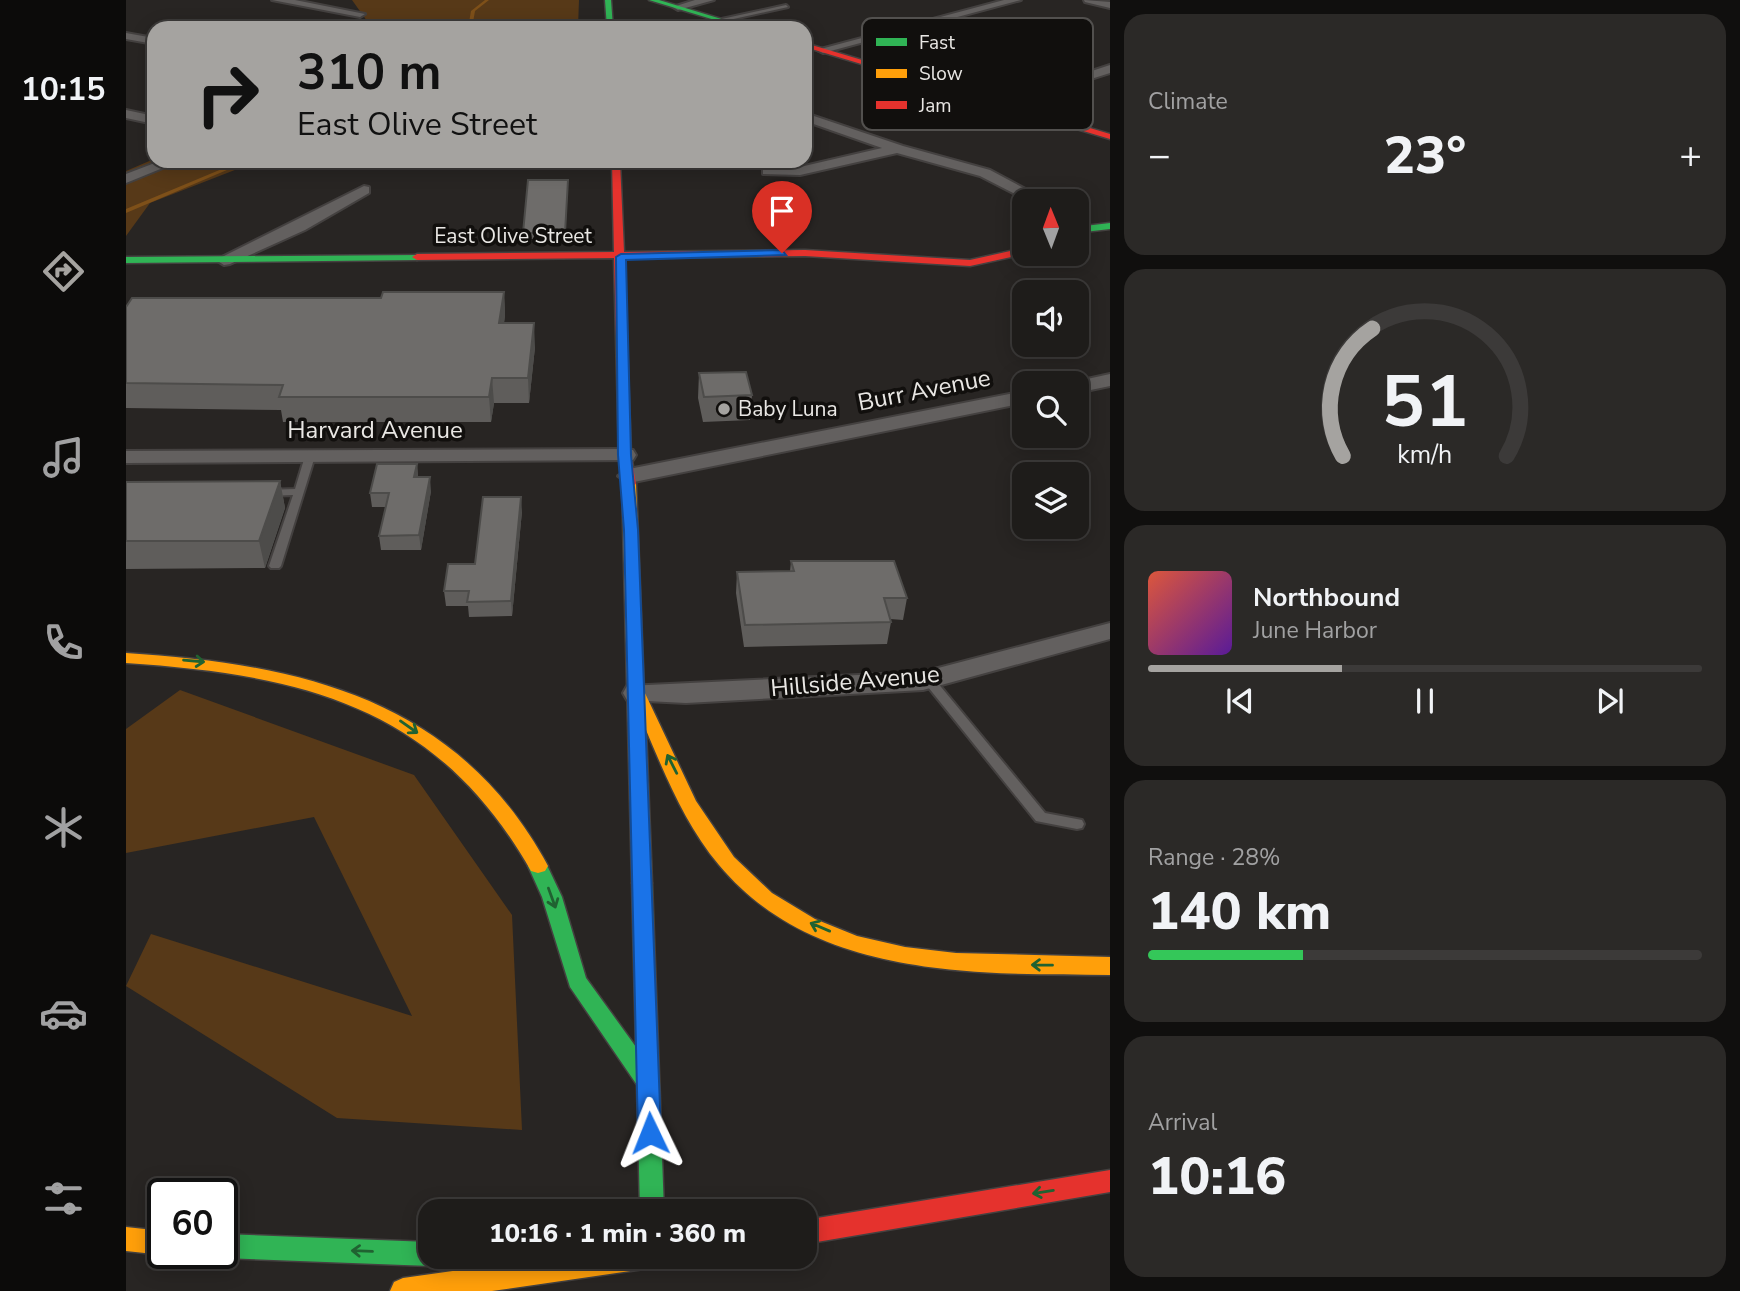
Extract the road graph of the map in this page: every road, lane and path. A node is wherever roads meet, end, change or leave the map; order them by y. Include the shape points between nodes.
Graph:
1 (277, 0) edge
2 (357, 0) edge
3 (608, 0) edge
4 (652, 0) edge
5 (709, 0) edge
6 (1016, 0) edge
7 (1089, 0) edge
8 (1110, 5) edge
9 (786, 6) dead end
10 (678, 7) junction
11 (360, 14) junction
12 (947, 18) edge
13 (720, 20) junction
14 (366, 21) edge
15 (610, 21) edge
16 (724, 21) edge
17 (126, 36) edge
18 (147, 40) edge
19 (862, 40) edge
20 (812, 47) edge
21 (823, 50) junction
22 (862, 62) edge
23 (1110, 69) edge
24 (1093, 74) edge
25 (126, 114) edge
26 (147, 118) edge
27 (812, 119) edge
28 (1086, 130) edge
29 (1110, 137) edge
30 (898, 149) junction
31 (155, 168) edge
32 (616, 168) edge
33 (768, 171) dead end
34 (126, 179) edge
35 (1016, 189) edge
36 (364, 190) dead end
37 (1110, 226) edge
38 (1089, 228) edge
39 (1012, 254) edge
40 (621, 257) junction
41 (126, 260) edge
42 (224, 260) junction
43 (1110, 380) edge
44 (1089, 384) edge
45 (1012, 399) edge
46 (310, 456) junction
47 (126, 457) edge
48 (627, 466) junction
49 (299, 492) junction
50 (259, 493) edge
51 (275, 566) dead end
52 (1110, 631) edge
53 (126, 658) edge
54 (928, 679) junction
55 (637, 693) junction
56 (1077, 824) dead end
57 (1110, 966) edge
58 (648, 1082) junction
59 (1110, 1181) edge
60 (652, 1199) edge
61 (817, 1230) edge
62 (126, 1239) edge
63 (147, 1241) edge
64 (238, 1247) edge
65 (418, 1254) edge
66 (566, 1269) edge
67 (403, 1291) edge

1 - 11 street
2 - 11 street
3 - 15 main road
4 - 10 main road
5 - 10 street
6 - 12 street
7 - 8 street
9 - 13 lane
10 - 13 main road
11 - 14 street
13 - 16 main road
17 - 18 street
19 - 21 street
20 - 21 main road
21 - 22 main road
23 - 24 street
25 - 26 street
27 - 30 street
28 - 29 main road
30 - 33 street via 800,171
30 - 35 street via 985,173
31 - 34 street
32 - 40 main road
36 - 42 street via 299,227
37 - 38 main road
39 - 40 main road, East Olive Street via 970,263 805,253
40 - 42 main road, East Olive Street
40 - 48 main road
41 - 42 main road, East Olive Street
43 - 44 street
45 - 48 street, Burr Avenue
46 - 47 street, Harvard Avenue
46 - 48 street, Harvard Avenue
46 - 49 lane
48 - 55 main road
49 - 50 lane
49 - 51 lane
52 - 54 street, Hillside Avenue
53 -> 58 main road via 214,662 303,680 384,711 449,755 507,812 553,898 576,979
54 - 55 street, Hillside Avenue
54 - 56 lane via 1041,817
57 -> 55 main road via 968,964 895,954 810,923 766,898 736,872 708,836
55 - 58 main road
58 - 60 main road
59 -> 61 main road
62 - 63 main road
65 -> 64 main road
66 - 67 main road

